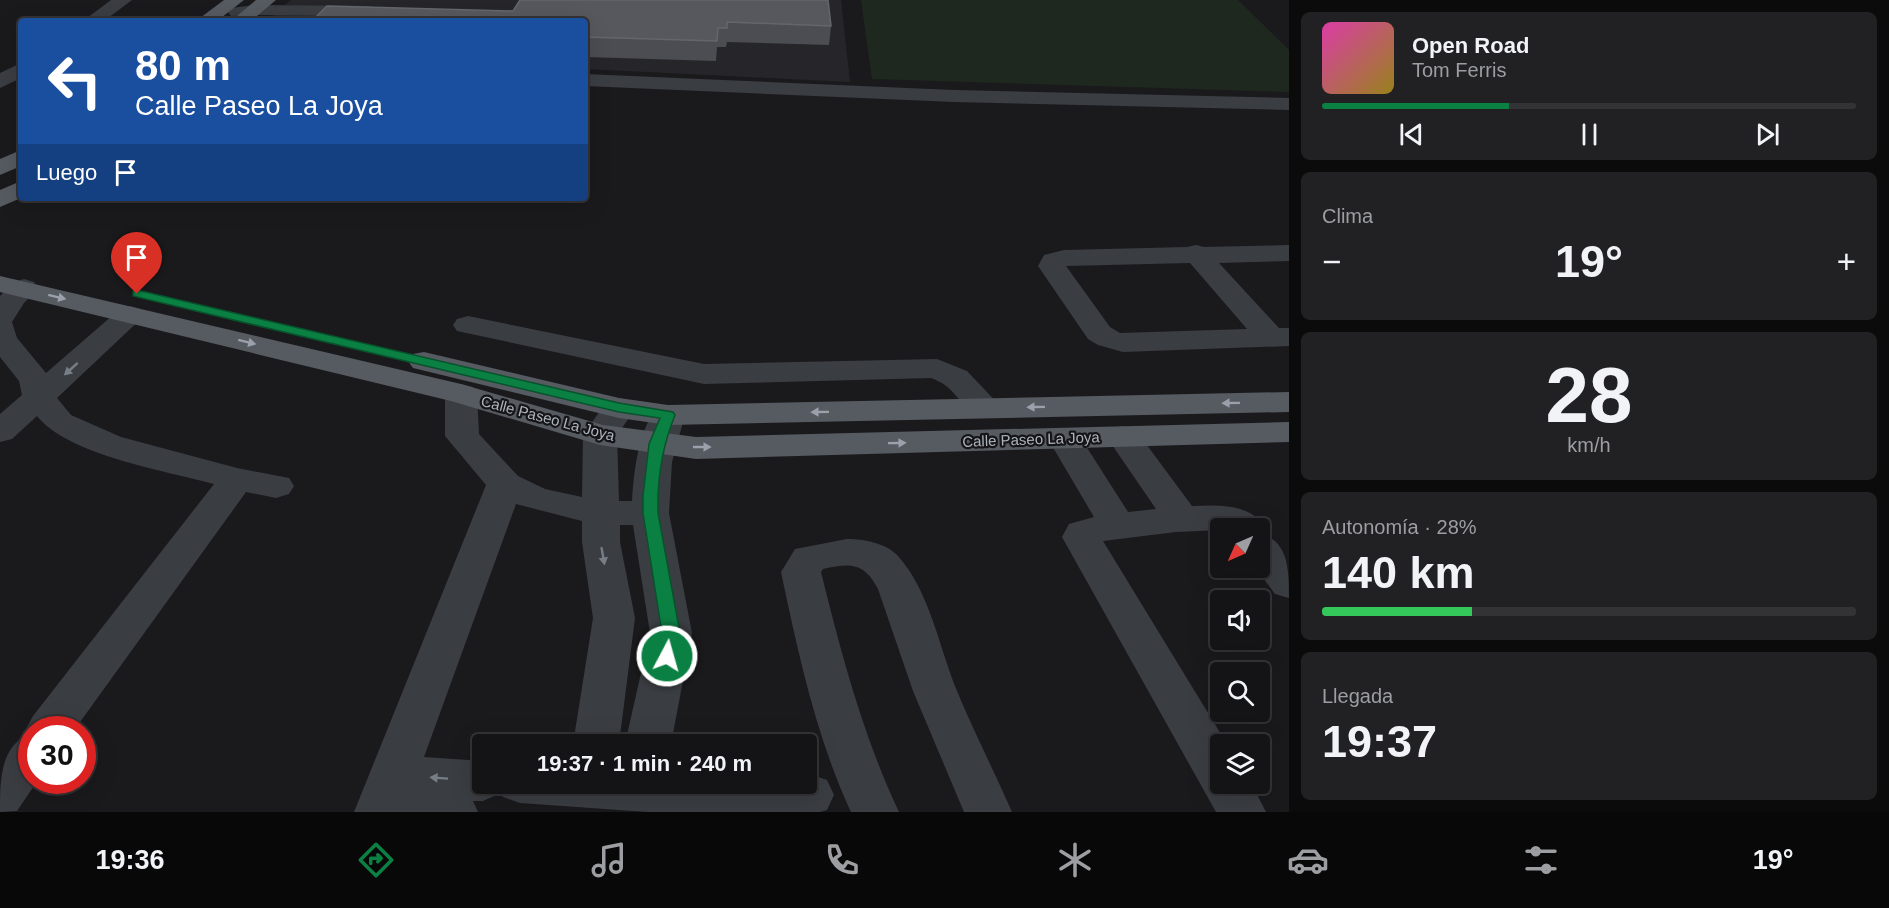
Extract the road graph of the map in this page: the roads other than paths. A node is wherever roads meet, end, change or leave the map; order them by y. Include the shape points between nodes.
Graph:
1 (123, 0) edge
2 (247, 10) edge
3 (384, 14) edge
4 (211, 16) edge
5 (96, 18) edge
6 (18, 59) edge
7 (588, 80) edge
8 (0, 82) edge
9 (1289, 104) edge
10 (18, 159) edge
11 (0, 168) edge
12 (18, 190) edge
13 (0, 200) edge
14 (1196, 253) junction
15 (1289, 253) edge
16 (0, 261) edge
17 (12, 286) edge
18 (140, 317) junction
19 (0, 318) edge
20 (468, 325) dead end
21 (0, 326) edge
22 (1280, 337) edge
23 (461, 394) junction
24 (1289, 402) edge
25 (46, 408) junction
26 (985, 408) junction
27 (609, 421) junction
28 (662, 429) junction
29 (0, 432) edge
30 (1289, 432) edge
31 (1123, 436) junction
32 (1065, 439) junction
33 (237, 479) junction
34 (505, 484) junction
35 (276, 486) dead end
36 (600, 513) junction
37 (650, 513) junction
38 (1210, 519) edge
39 (1183, 521) junction
40 (1118, 526) junction
41 (1270, 559) edge
42 (1289, 584) edge
43 (59, 716) edge
44 (603, 734) edge
45 (650, 734) edge
46 (1210, 757) edge
47 (18, 771) edge
48 (472, 783) edge
49 (1231, 794) edge
50 (385, 795) edge
51 (810, 795) junction
52 (0, 796) edge
53 (657, 796) edge
54 (868, 798) edge
55 (454, 812) edge
56 (758, 812) edge
57 (988, 812) edge
58 (1242, 812) edge

1 - 5 street
2 - 3 street
2 - 4 street
6 - 8 street
7 - 9 street via 954,96
10 - 11 main road
12 - 13 main road
14 - 15 street
14 - 22 street
14 - 22 street via 1064,258 1054,261 1052,266 1099,333 1109,339 1124,343
16 - 27 main road, Calle Paseo La Joya
17 -> 18 main road, Calle Paseo La Joya
17 - 19 street via 14,298
18 -> 23 main road, Calle Paseo La Joya
18 - 25 street
20 - 26 street via 704,374 937,368 956,378
21 - 25 street via 2,339 35,380
23 - 27 main road, Calle Paseo La Joya
23 - 34 street via 462,436
24 -> 26 main road, Calle Paseo La Joya
25 - 29 street
25 - 33 street via 60,422 109,445
26 -> 28 main road, Calle Paseo La Joya
27 - 28 main road, Calle Paseo La Joya
27 - 36 street
28 -> 32 main road, Calle Paseo La Joya via 696,448
28 - 37 street
30 - 31 main road, Calle Paseo La Joya
31 - 32 main road, Calle Paseo La Joya
31 - 39 street
32 - 40 street
33 - 35 street
33 - 43 street
34 - 36 street via 535,499
34 - 50 street
36 - 37 street
36 -> 44 street via 600,542 614,618
37 - 45 street via 671,633
38 - 39 street
39 - 40 street
40 - 46 street via 1089,530 1081,537
41 - 42 street
47 - 52 street
48 -> 50 street
49 - 58 street
50 - 55 street
51 - 53 street
51 - 54 street
51 - 56 street
54 - 57 street via 813,629 801,572 809,559 836,552 867,555 882,564 898,592 935,691

